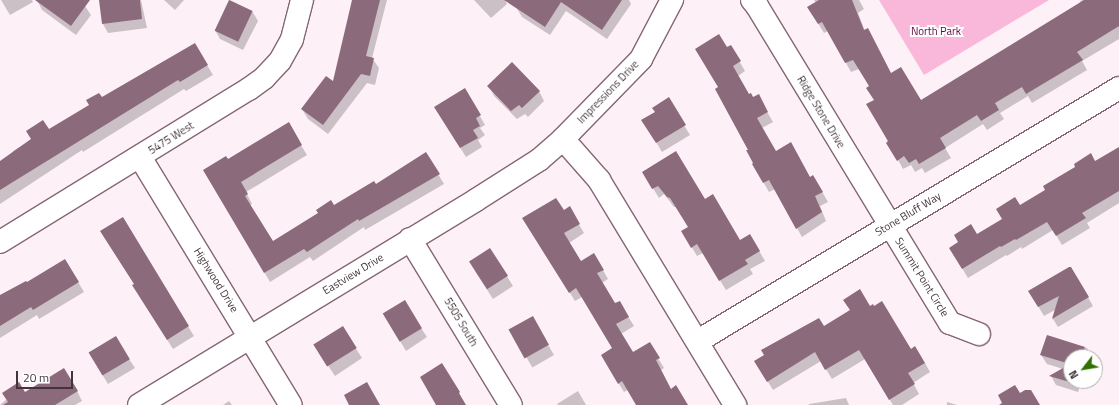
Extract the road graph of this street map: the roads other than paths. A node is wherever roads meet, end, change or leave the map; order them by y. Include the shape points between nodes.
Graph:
1 (302, 0) edge
2 (672, 0) edge
3 (752, 0) edge
4 (1119, 88) edge
5 (564, 139) junction
6 (140, 157) junction
7 (890, 225) junction
8 (410, 239) junction
9 (0, 242) edge
10 (980, 334) dead end
11 (250, 337) junction
12 (698, 341) junction
13 (139, 405) edge
14 (291, 405) edge
15 (511, 405) edge
16 (735, 405) edge

1 - 6 street, 5475 West via 292,39 280,61 264,78
2 - 5 street, Impressions Drive via 641,59
3 - 7 street, Ridge Stone Drive
4 - 7 street, Stone Bluff Way
5 - 8 street, Eastview Drive via 532,164
5 - 12 street via 599,180
6 - 9 street, 5475 West
6 - 11 street, Highwood Drive
7 - 10 street, Summit Point Circle via 950,323
7 - 12 street, Stone Bluff Way
8 - 11 street, Eastview Drive
8 - 15 street, 5505 South
11 - 13 street, Eastview Drive
11 - 14 street, Highwood Drive
12 - 16 street

